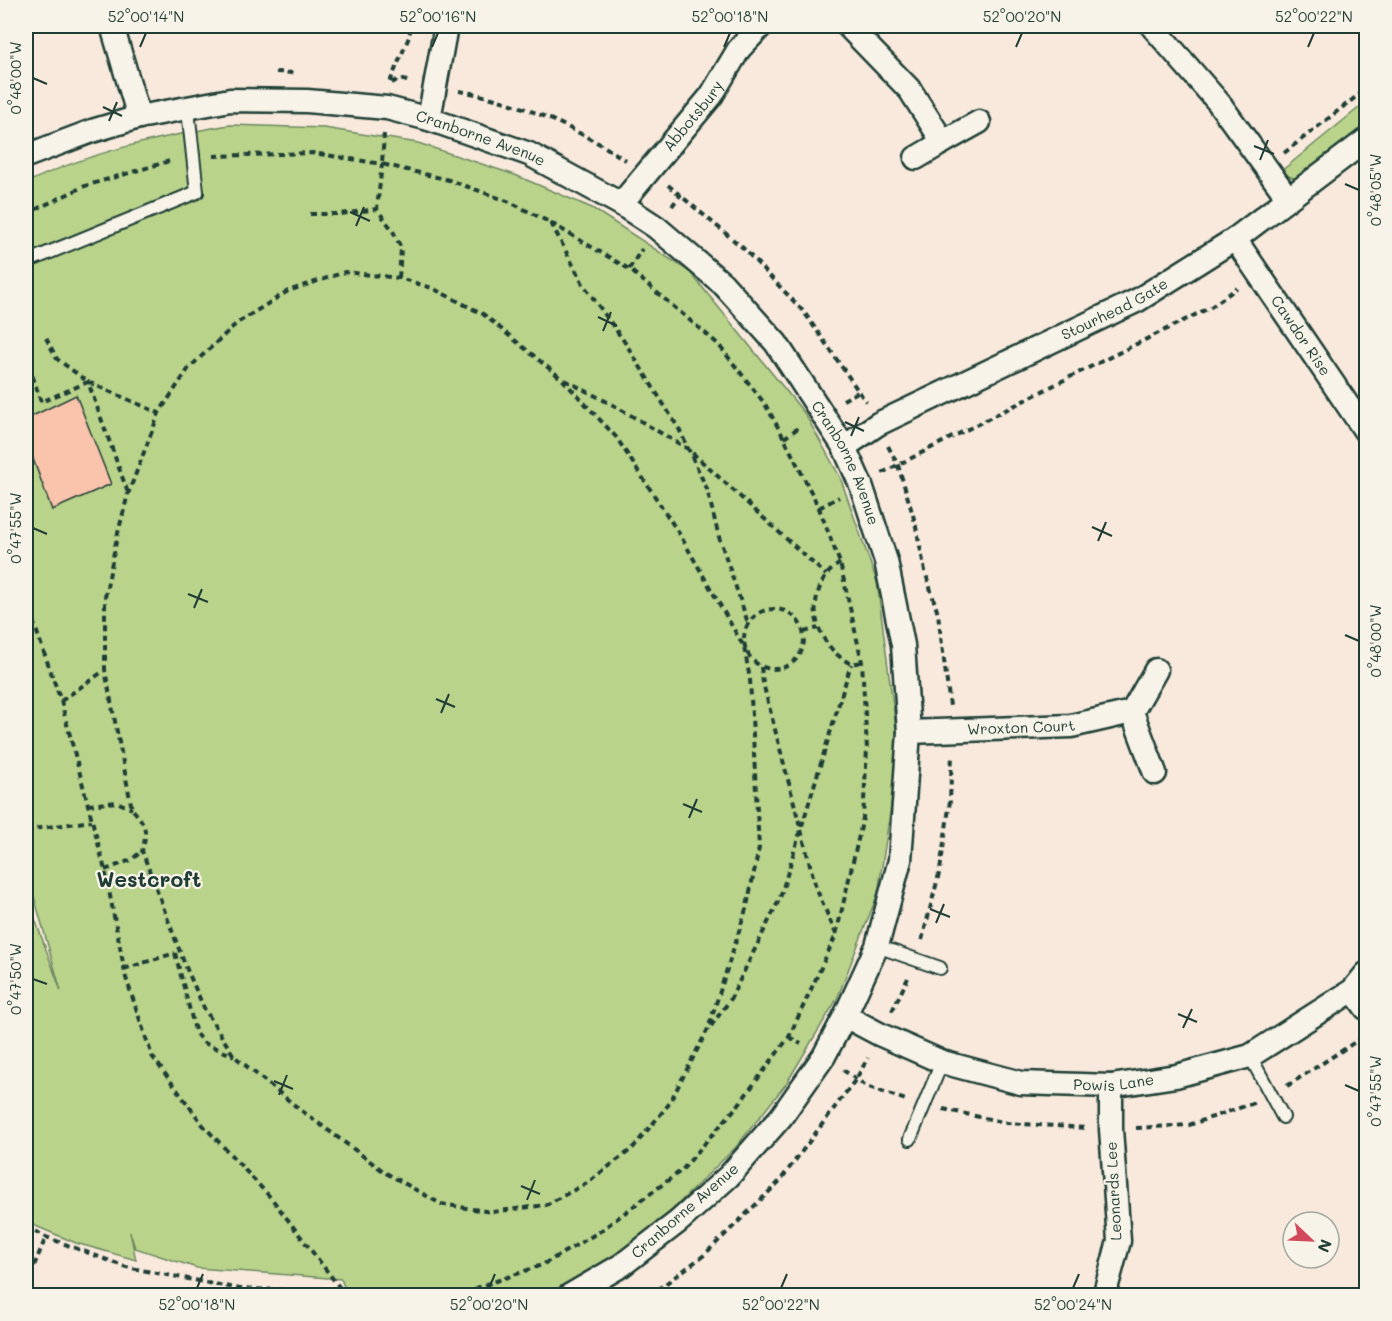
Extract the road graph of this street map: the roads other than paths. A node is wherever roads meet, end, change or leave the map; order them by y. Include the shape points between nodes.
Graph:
1 (112, 26) edge
2 (446, 26) edge
3 (761, 26) edge
4 (848, 26) edge
5 (1152, 26) edge
6 (188, 110) junction
7 (139, 117) junction
8 (429, 119) junction
9 (979, 122) dead end
10 (1366, 140) edge
11 (943, 142) junction
12 (26, 156) edge
13 (916, 158) dead end
14 (1288, 198) junction
15 (621, 204) junction
16 (1235, 238) junction
17 (26, 262) edge
18 (1366, 432) edge
19 (844, 447) junction
20 (1156, 670) dead end
21 (1132, 712) junction
22 (909, 732) junction
23 (1155, 773) dead end
24 (877, 946) junction
25 (940, 968) dead end
26 (1360, 982) edge
27 (1366, 1008) edge
28 (845, 1016) junction
29 (1250, 1056) junction
30 (942, 1062) junction
31 (1111, 1086) junction
32 (1283, 1117) dead end
33 (910, 1139) dead end
34 (569, 1296) edge
35 (1104, 1296) edge

1 - 7 street
2 - 8 street
3 - 15 street, Abbotsbury via 739,49 711,96
4 - 11 street via 910,90
5 - 14 street via 1219,103
6 - 7 street, Cranborne Avenue
6 - 8 street, Cranborne Avenue via 230,100 307,100 387,108
6 - 17 lane via 197,192
7 - 12 street, Cranborne Avenue via 92,130
8 - 15 street, Cranborne Avenue via 529,154
9 - 11 street
10 - 14 street, Stourhead Gate
11 - 13 street
14 - 16 street, Stourhead Gate
15 - 19 street, Cranborne Avenue via 656,227 723,284 776,343
16 - 18 street, Cawdor Rise
16 - 19 street, Stourhead Gate via 1138,300 878,424
19 - 22 street, Cranborne Avenue via 886,561 903,645
20 - 21 street
21 - 22 street, Wroxton Court via 1071,726
21 - 23 street
22 - 24 street, Cranborne Avenue via 900,860
24 - 25 lane
24 - 28 street, Cranborne Avenue
26 - 27 street
26 - 29 street, Powis Lane
28 - 30 street, Powis Lane
28 - 34 street, Cranborne Avenue via 824,1056 781,1117 729,1176 622,1265
29 - 31 street, Powis Lane via 1176,1076
29 - 32 lane
30 - 31 street, Powis Lane via 1021,1083
30 - 33 lane
31 - 35 street, Leonards Lee via 1119,1241

